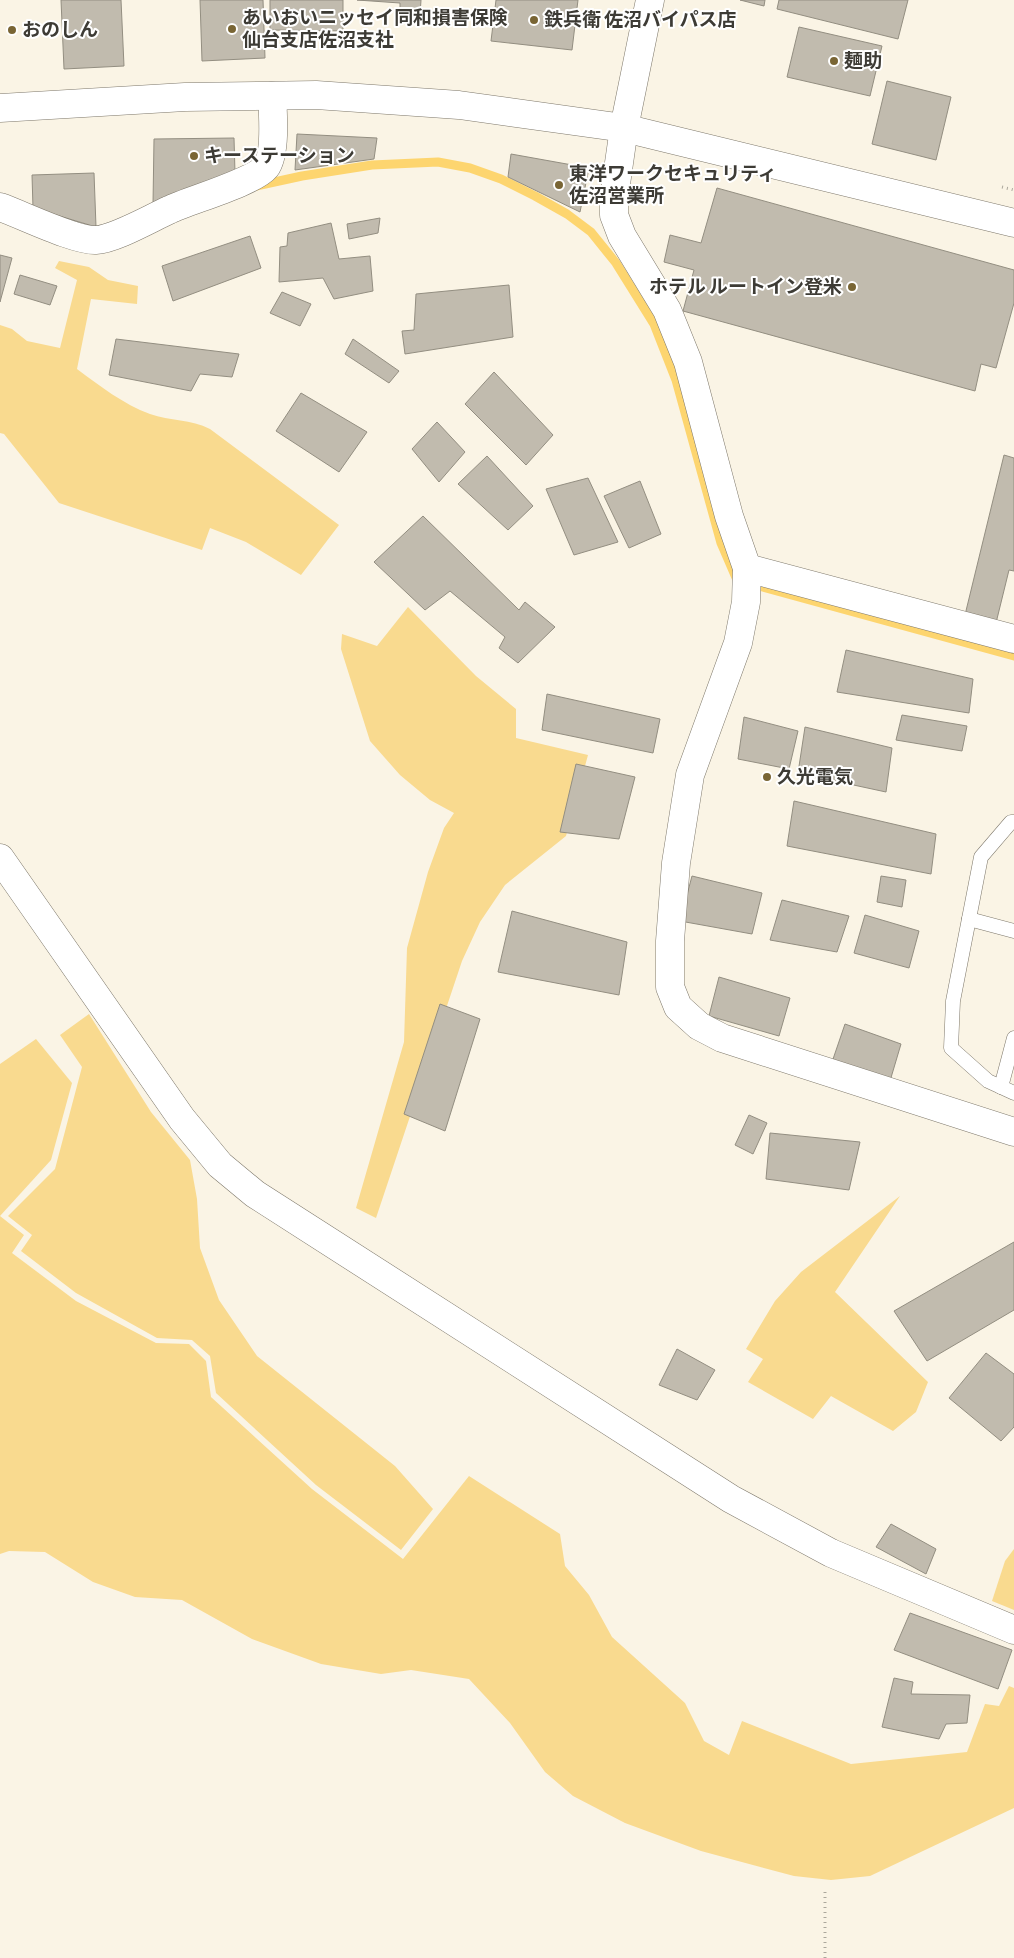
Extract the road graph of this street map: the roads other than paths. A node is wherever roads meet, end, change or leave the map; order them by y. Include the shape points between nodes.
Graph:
1 (650, 0) edge
2 (272, 96) junction
3 (0, 108) edge
4 (624, 128) junction
5 (0, 207) edge
6 (1014, 223) edge
7 (747, 568) junction
8 (1014, 640) edge
9 (1014, 822) edge
10 (0, 858) edge
11 (969, 919) junction
12 (1014, 932) edge
13 (1014, 1038) edge
14 (1001, 1087) junction
15 (1014, 1093) edge
16 (1014, 1132) edge
17 (1014, 1630) edge

1 - 4 street
2 - 3 street via 185,97
2 - 4 street via 316,95 459,105
2 - 5 street via 273,140 267,166 254,176 140,224 98,240 82,239
4 - 6 street
4 - 7 street via 614,214 622,236 667,310 688,362 729,516
7 - 8 street
7 - 16 street via 746,602 738,644 690,775 676,863 670,987 678,1007 699,1026 722,1038
9 - 11 lane via 981,857
10 - 17 street via 182,1119 220,1165 254,1194 731,1499 831,1553
11 - 12 lane
11 - 14 lane via 953,1001 951,1048 988,1081
13 - 14 lane
14 - 15 lane

